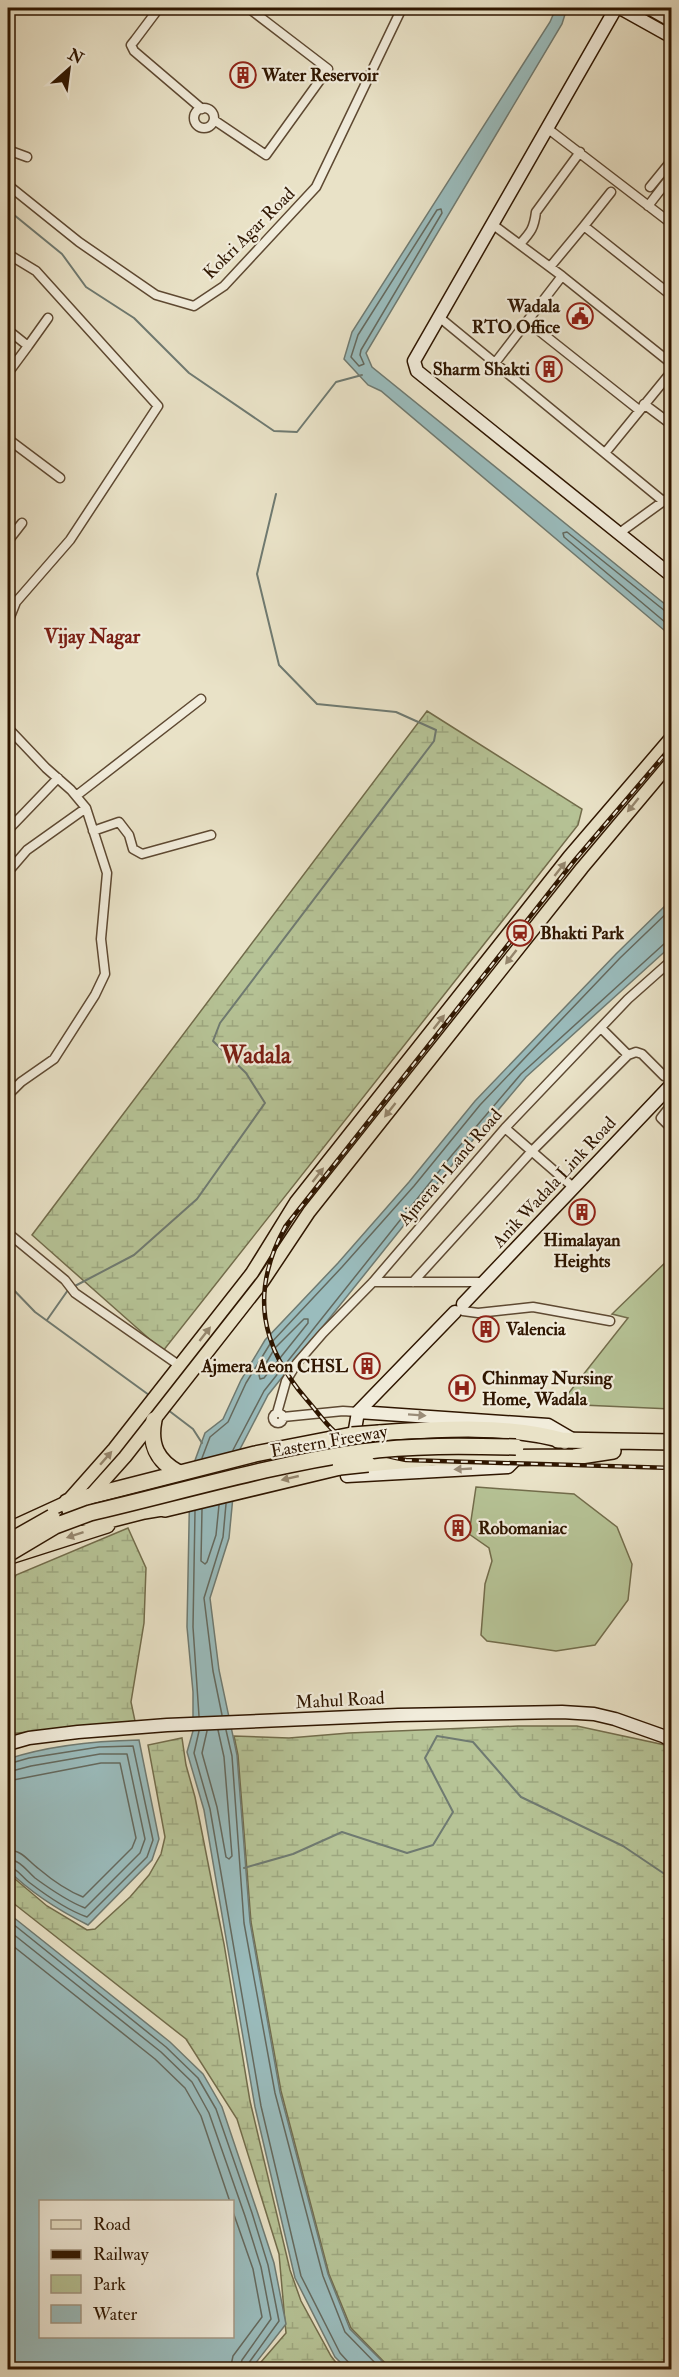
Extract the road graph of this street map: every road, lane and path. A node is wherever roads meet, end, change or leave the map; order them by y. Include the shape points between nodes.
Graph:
1 (159, 8) edge
2 (250, 8) edge
3 (402, 8) edge
4 (621, 8) edge
5 (649, 8) edge
6 (672, 21) edge
7 (672, 37) edge
8 (202, 109) junction
9 (214, 120) junction
10 (551, 130) junction
11 (8, 150) edge
12 (580, 152) junction
13 (27, 157) dead end
14 (672, 160) edge
15 (672, 175) edge
16 (8, 185) edge
17 (650, 187) dead end
18 (611, 192) dead end
19 (648, 206) junction
20 (672, 224) edge
21 (496, 225) junction
22 (584, 226) junction
23 (520, 244) junction
24 (8, 254) edge
25 (550, 267) junction
26 (562, 276) junction
27 (672, 296) edge
28 (48, 318) dead end
29 (442, 320) junction
30 (528, 322) junction
31 (8, 330) edge
32 (28, 346) junction
33 (495, 363) junction
34 (672, 364) edge
35 (672, 371) edge
36 (8, 373) edge
37 (641, 407) junction
38 (672, 425) edge
39 (8, 439) edge
40 (605, 453) junction
41 (60, 478) dead end
42 (672, 495) edge
43 (663, 501) junction
44 (22, 523) dead end
45 (618, 534) junction
46 (8, 541) edge
47 (672, 576) edge
48 (8, 622) edge
49 (201, 699) dead end
50 (8, 728) edge
51 (672, 736) edge
52 (672, 761) edge
53 (58, 778) junction
54 (76, 796) junction
55 (86, 808) junction
56 (8, 830) edge
57 (93, 831) junction
58 (210, 835) dead end
59 (8, 872) edge
60 (672, 960) edge
61 (600, 1028) junction
62 (628, 1055) junction
63 (668, 1080) edge
64 (8, 1095) edge
65 (668, 1100) edge
66 (505, 1128) junction
67 (672, 1129) edge
68 (532, 1151) junction
69 (573, 1186) junction
70 (8, 1233) edge
71 (252, 1273) junction
72 (263, 1281) junction
73 (373, 1282) junction
74 (413, 1282) junction
75 (483, 1282) junction
76 (460, 1309) junction
77 (224, 1320) junction
78 (610, 1321) dead end
79 (180, 1366) junction
80 (158, 1407) junction
81 (358, 1412) junction
82 (570, 1441) junction
83 (672, 1442) edge
84 (516, 1448) junction
85 (672, 1452) edge
86 (182, 1472) junction
87 (344, 1472) junction
88 (91, 1496) junction
89 (174, 1506) junction
90 (70, 1509) junction
91 (8, 1529) edge
92 (8, 1542) edge
93 (8, 1549) edge
94 (8, 1556) edge
95 (672, 1741) edge
96 (8, 1744) edge

1 - 8 street via 131,45
2 - 9 street via 328,69 266,155
3 - 16 street, Kokri Agar Road via 316,187 224,286 194,306 156,294 79,242
4 - 7 street
4 - 10 street
5 - 6 street
8 - 9 street via 211,111
8 - 9 street via 195,115 196,124 208,127
10 - 12 street
10 - 21 street
11 - 13 street
12 - 19 street
12 - 23 street via 536,212 533,229
14 - 17 street
15 - 19 street
18 - 22 street
19 - 20 street
21 - 23 street
21 - 29 street
22 - 25 street
22 - 27 street
23 - 25 street
24 - 48 street via 36,271 159,406 70,540 16,602
25 - 26 street
26 - 30 street
26 - 34 street
28 - 32 street
29 - 33 street
29 - 45 street via 414,361 417,371
30 - 33 street
30 - 37 street
31 - 32 street
32 - 36 street
33 - 40 street
35 - 37 street
37 - 38 street
37 - 40 street
39 - 41 street
40 - 43 street
42 - 43 street
43 - 45 street
44 - 46 street
45 - 47 street
49 - 54 street
50 - 53 street
71 -> 51 main road via 296,1202 569,857
52 -> 72 main road via 582,868 309,1212
53 - 54 street
53 - 56 street
54 - 55 street
55 - 57 street
55 - 59 street via 27,850
57 - 58 street via 119,822 133,849 142,854
57 - 64 street via 107,873 101,939 105,974 54,1059
60 - 61 street, Ajmera l-Land Road
61 - 62 street
61 - 66 street, Ajmera l-Land Road
62 - 63 street via 642,1054
62 - 68 street
63 - 65 street, Anik Wadala Link Road
65 - 67 street via 660,1118
65 - 69 street, Anik Wadala Link Road
66 - 68 street
66 - 73 street, Ajmera l-Land Road
68 - 69 street
68 - 74 street
69 - 75 street, Anik Wadala Link Road
70 - 79 street via 65,1280 75,1293
71 - 72 main road
71 - 77 main road
72 - 77 main road
73 - 74 street
73 - 81 street, Ajmera l-Land Road via 297,1363 286,1381 280,1415
74 - 75 street
75 - 76 street, Anik Wadala Link Road
76 - 78 street via 478,1313 533,1307
76 - 81 street, Anik Wadala Link Road
79 -> 77 main road
77 - 80 main road
79 - 80 main road
80 - 86 highway via 152,1435 155,1452 164,1464
80 - 88 main road via 125,1457
90 -> 80 main road
81 -> 82 street via 548,1425
81 - 87 street
82 - 83 highway, Eastern Freeway
82 - 84 highway, Eastern Freeway
82 - 86 highway, bridge via 522,1431 413,1430 352,1435
84 - 85 highway, Eastern Freeway
84 - 87 highway, bridge via 368,1464
84 -> 87 street via 508,1467
84 - 92 highway, Eastern Freeway, bridge via 400,1440 313,1452 88,1505 53,1517
84 - 94 highway, Eastern Freeway, bridge via 435,1446 312,1460 90,1513 55,1526
86 - 88 highway
87 -> 89 highway via 241,1489
88 - 90 highway
89 - 90 highway via 101,1522
89 -> 94 highway
90 - 91 main road
90 - 93 main road
95 - 96 street, Mahul Road via 615,1719 562,1712 167,1725 29,1738

